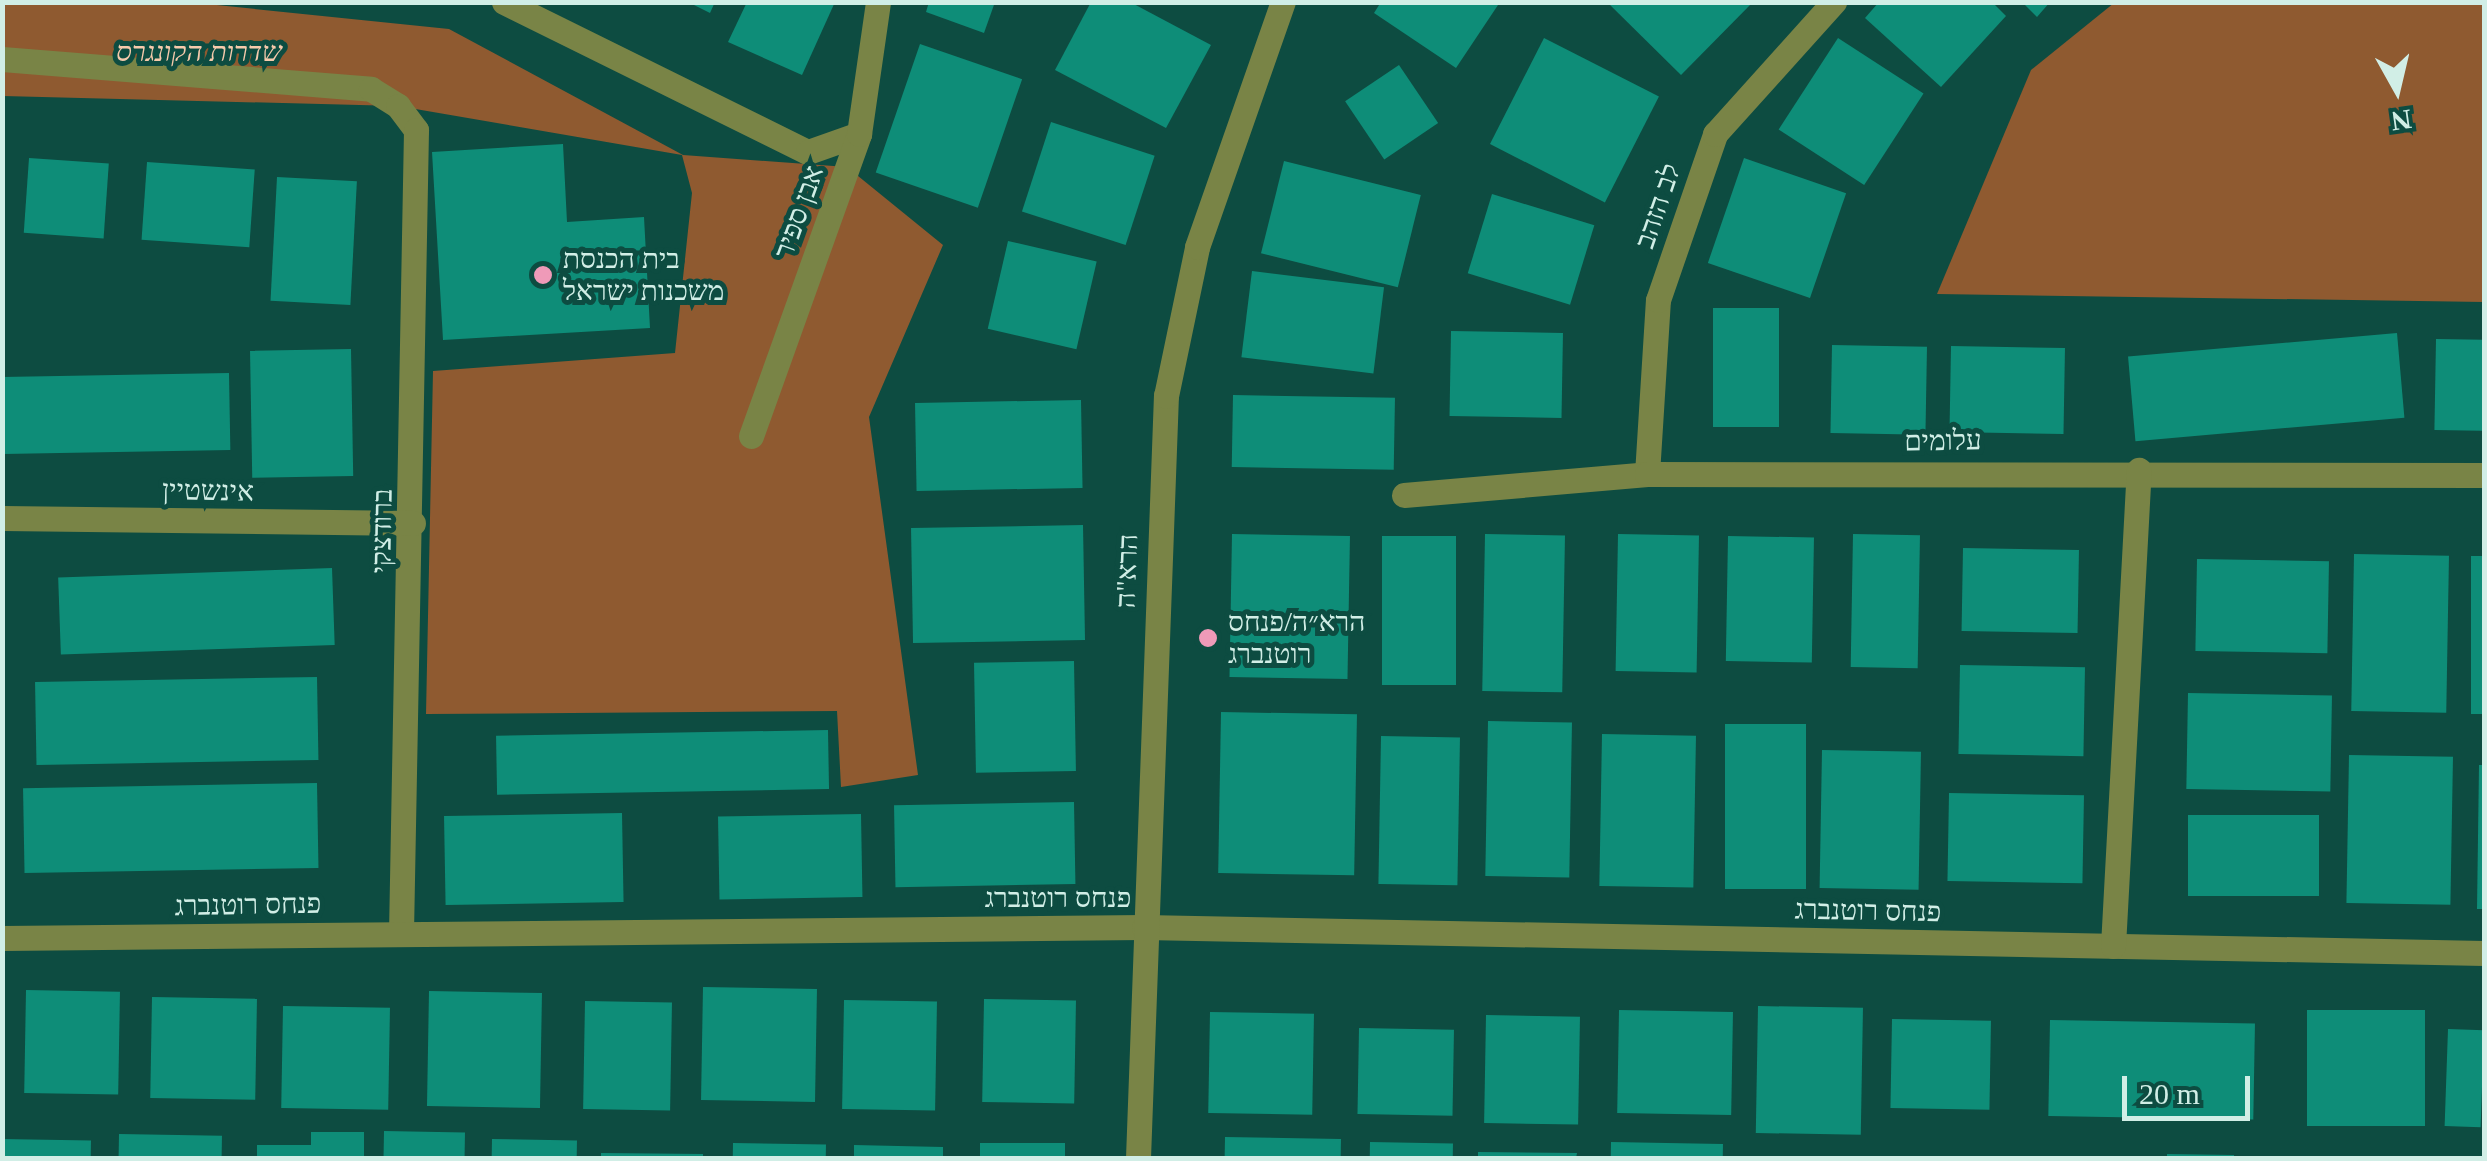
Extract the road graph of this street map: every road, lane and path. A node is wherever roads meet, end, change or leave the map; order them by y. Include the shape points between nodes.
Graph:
1 (504, 2) edge
2 (878, 2) edge
3 (1283, 2) edge
4 (1834, 2) edge
5 (2, 59) edge
6 (859, 134) junction
7 (751, 436) dead end
8 (2140, 470) junction
9 (1647, 474) junction
10 (2484, 475) edge
11 (1404, 495) dead end
12 (2, 518) edge
13 (413, 524) junction
14 (1144, 927) junction
15 (400, 934) junction
16 (2, 938) edge
17 (2113, 946) junction
18 (2484, 953) edge
19 (1138, 1158) edge

1 - 6 street via 808,152
2 - 6 street, אבן ספיר
3 - 14 street, הרא"ה via 1198,247 1166,396
4 - 9 street, לב הזהב via 1715,134 1658,300
5 - 13 street, ברודצקי via 371,89 398,106 416,130
6 - 7 street, אבן ספיר
8 - 9 street, עלומים
8 - 10 street, עלומים
8 - 17 street
9 - 11 street, עלומים
12 - 13 street, אינשטיין
13 - 15 street, ברודצקי
14 - 15 street, פנחס רוטנברג
14 - 17 street, פנחס רוטנברג
14 - 19 street, הרא"ה
15 - 16 street, פנחס רוטנברג
17 - 18 street, פנחס רוטנברג

